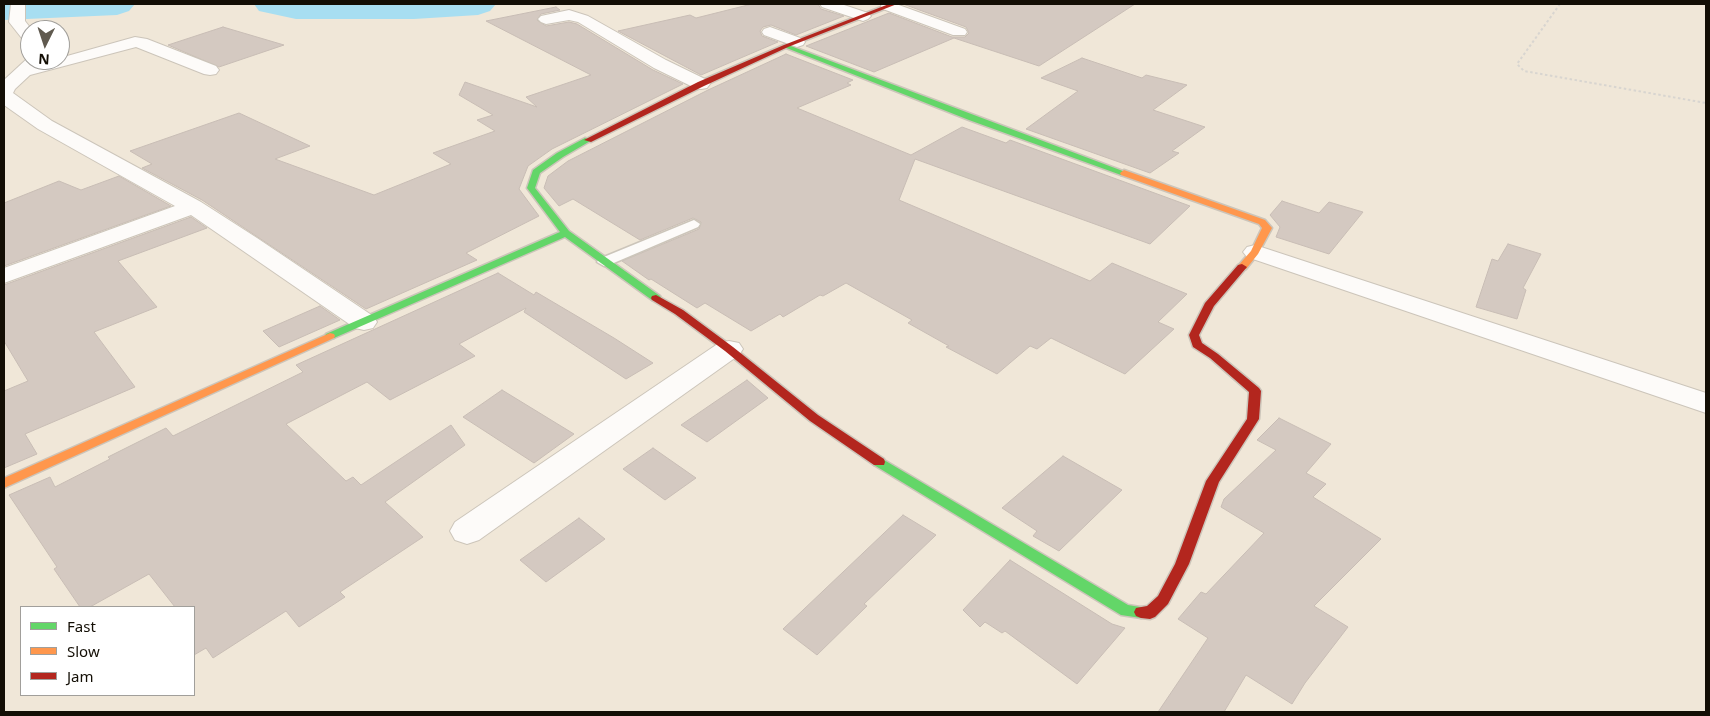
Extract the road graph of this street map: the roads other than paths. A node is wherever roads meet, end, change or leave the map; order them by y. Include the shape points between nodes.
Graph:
1 (827, 4) edge
2 (891, 5) edge
3 (17, 6) edge
4 (862, 16) junction
5 (546, 19) dead end
6 (20, 26) edge
7 (770, 32) dead end
8 (959, 32) dead end
9 (792, 44) junction
10 (70, 60) edge
11 (26, 70) edge
12 (210, 70) dead end
13 (701, 84) junction
14 (6, 98) edge
15 (193, 207) junction
16 (694, 224) dead end
17 (566, 233) junction
18 (1255, 252) junction
19 (604, 262) junction
20 (4, 276) edge
21 (364, 322) junction
22 (728, 349) junction
23 (1706, 403) edge
24 (4, 483) edge
25 (467, 531) dead end

1 - 4 street
2 - 4 street
2 - 8 street
3 - 6 street
4 - 9 street
5 - 13 street via 569,16 583,19
7 - 9 street
9 - 13 street
9 - 18 street via 972,118 1262,222 1267,228 1266,233
10 - 12 street via 141,42
11 - 14 street via 7,87
13 - 17 street via 560,155 536,172 531,188
14 - 15 street via 45,125
15 - 20 street
15 - 21 street
16 - 19 lane
17 - 19 street
17 - 21 street
18 - 22 street via 1209,305 1194,335 1198,345 1255,391 1253,418 1213,481 1182,564 1163,600 1150,613 1126,611 888,468 814,418
18 - 23 street
19 - 22 street
21 - 24 street
22 - 25 street

